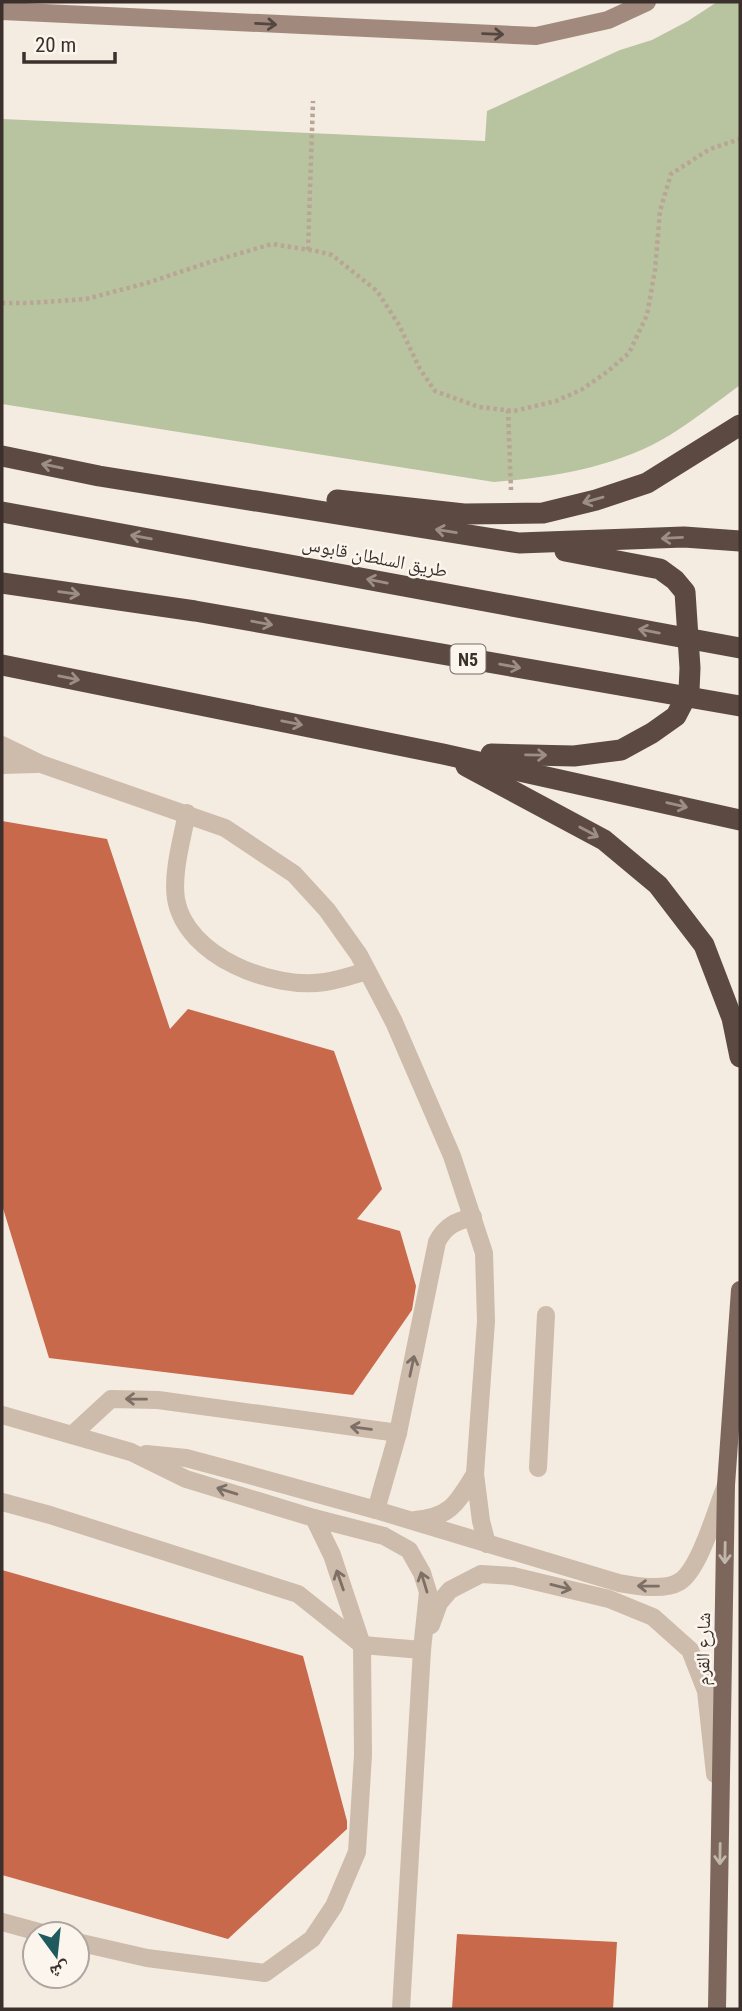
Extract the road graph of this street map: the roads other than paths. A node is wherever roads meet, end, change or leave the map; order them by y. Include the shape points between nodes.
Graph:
1 (647, 2) edge
2 (2, 11) edge
3 (740, 425) edge
4 (2, 456) edge
5 (99, 476) junction
6 (2, 512) edge
7 (740, 541) edge
8 (519, 543) junction
9 (2, 583) edge
10 (740, 648) edge
11 (2, 665) edge
12 (740, 706) edge
13 (2, 745) edge
14 (443, 754) junction
15 (40, 764) junction
16 (2, 765) edge
17 (187, 813) junction
18 (740, 820) edge
19 (367, 971) junction
20 (740, 1057) edge
21 (472, 1217) junction
22 (740, 1290) edge
23 (546, 1315) dead end
24 (2, 1415) edge
25 (398, 1433) junction
26 (72, 1435) junction
27 (131, 1452) junction
28 (538, 1468) dead end
29 (475, 1474) junction
30 (726, 1485) junction
31 (2, 1502) edge
32 (376, 1510) junction
33 (313, 1518) junction
34 (410, 1521) junction
35 (487, 1544) junction
36 (362, 1645) junction
37 (422, 1650) junction
38 (721, 1826) junction
39 (2, 1922) edge
40 (21, 1927) edge
41 (91, 1945) edge
42 (401, 2009) edge
43 (717, 2009) edge

2 -> 1 street via 536,36 608,20
3 -> 5 highway via 647,483 543,513 464,514
5 -> 4 highway
8 -> 5 highway
10 -> 6 highway, طريق السلطان قابوس
7 -> 8 highway via 684,537
14 -> 8 highway via 574,755 621,750 676,716 688,691 685,592 675,580 660,569
9 -> 12 highway, N5 via 195,611
11 -> 14 highway
13 - 15 lane
14 -> 18 highway
14 -> 20 highway via 604,840 658,885 704,944 732,1018
15 - 16 lane
15 - 17 lane
17 - 19 lane via 225,828 294,874 327,910
17 - 19 lane via 176,899 185,923 211,952 243,970 281,981 324,982
19 - 21 lane via 452,1156
25 -> 21 lane via 437,1242 447,1227
21 - 29 lane via 484,1252 486,1321
22 - 30 main road, شارع القرم
23 - 28 lane
24 - 26 lane
25 -> 26 lane via 158,1400 111,1399
25 - 32 lane
26 - 27 lane
27 - 32 lane via 186,1458
33 -> 27 lane via 186,1479
29 - 34 lane via 456,1504 435,1518
29 - 35 lane
30 -> 35 lane via 690,1574 677,1584 619,1583
30 -> 38 main road, شارع القرم
31 - 36 lane via 298,1594
32 - 34 lane
36 -> 33 lane via 332,1555
37 -> 33 lane via 428,1592 409,1550 384,1536
34 - 35 lane
36 - 37 lane
36 - 41 lane via 363,1755 357,1852 334,1906 312,1939 265,1973 147,1958
37 -> 38 lane via 439,1603 450,1590 481,1574 513,1576 609,1599 653,1617 690,1650 706,1691
37 - 42 lane
38 -> 43 main road, شارع القرم
39 - 40 lane

